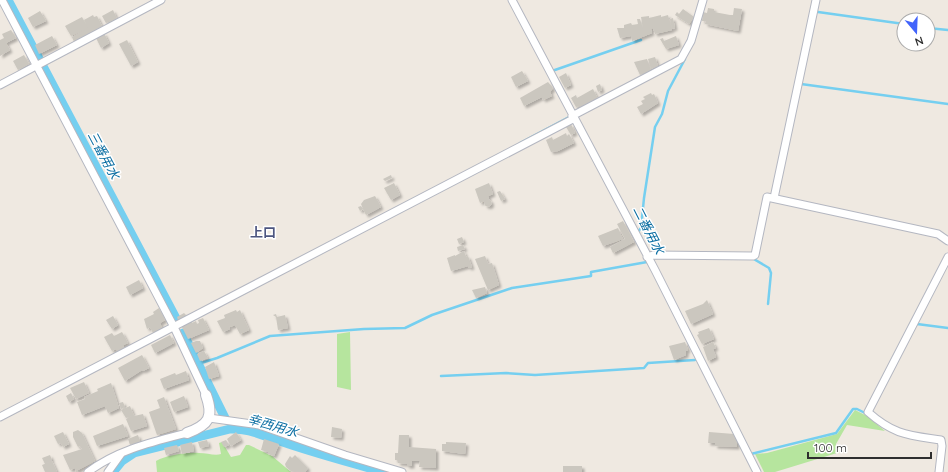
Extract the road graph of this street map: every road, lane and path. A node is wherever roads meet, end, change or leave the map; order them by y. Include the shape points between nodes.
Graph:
1 (2, 0) edge
2 (161, 0) edge
3 (512, 0) edge
4 (703, 0) edge
5 (816, 0) edge
6 (40, 64) junction
7 (0, 85) edge
8 (575, 116) junction
9 (774, 198) junction
10 (948, 241) edge
11 (647, 257) junction
12 (948, 257) edge
13 (174, 327) junction
14 (206, 395) joint
15 (0, 417) edge
16 (209, 418) junction
17 (187, 433) joint
18 (944, 444) edge
19 (122, 453) junction
20 (88, 472) edge
21 (108, 472) edge
22 (402, 472) edge
23 (757, 472) edge
24 (939, 472) edge

1 - 6 street
2 - 6 street
3 - 8 street
4 - 8 street via 690,41 681,59
5 - 9 street
6 - 7 street
6 - 13 street
8 - 11 street
8 - 13 street
9 - 10 street via 938,234
9 - 11 street via 767,197 753,256 716,254
11 - 23 street
12 - 18 street via 868,412 889,429
13 - 14 street
13 - 15 street
14 - 16 street via 210,408
16 - 17 street via 200,427
16 - 22 street via 259,425
17 - 19 street
18 - 24 street
19 - 20 street
19 - 21 street

